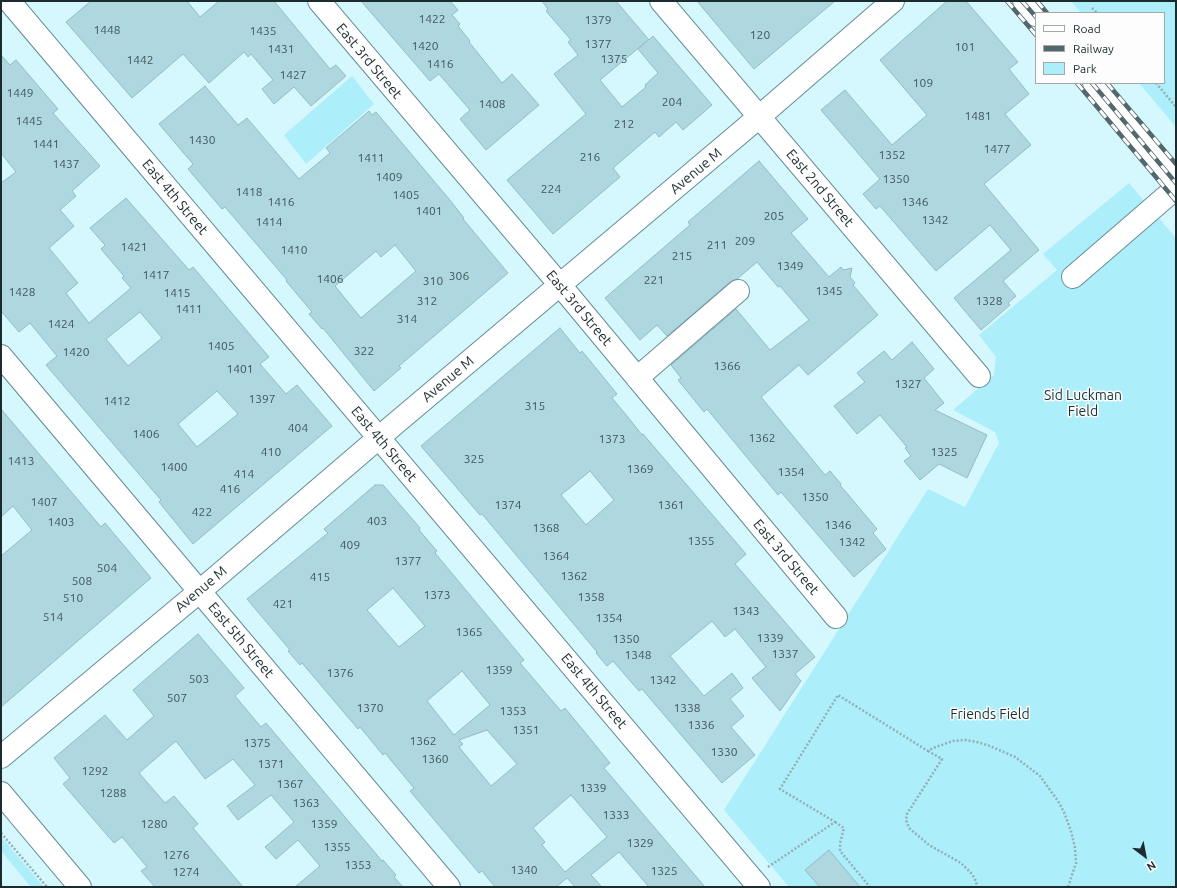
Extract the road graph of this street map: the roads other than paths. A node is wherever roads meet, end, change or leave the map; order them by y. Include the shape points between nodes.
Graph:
1 (9, 1) edge
2 (319, 1) edge
3 (661, 1) edge
4 (893, 1) edge
5 (1024, 1) edge
6 (1035, 14) edge
7 (1095, 84) edge
8 (759, 117) junction
9 (1176, 181) edge
10 (1176, 188) edge
11 (1073, 277) dead end
12 (560, 285) junction
13 (738, 291) dead end
14 (1, 356) edge
15 (979, 376) dead end
16 (637, 378) junction
17 (379, 437) junction
18 (200, 591) junction
19 (836, 617) dead end
20 (1, 756) edge
21 (1, 793) edge
22 (763, 878) edge
23 (80, 887) edge
24 (449, 887) edge

1 - 17 street, East 4th Street
2 - 12 street, East 3rd Street
3 - 8 street, East 2nd Street
4 - 8 street, Avenue M
5 - 6 street
7 - 9 street
8 - 12 street, Avenue M
8 - 15 street, East 2nd Street
10 - 11 street
12 - 16 street, East 3rd Street
12 - 17 street, Avenue M
13 - 16 street
14 - 18 street, East 5th Street
16 - 19 street, East 3rd Street
17 - 18 street, Avenue M
17 - 22 street, East 4th Street
18 - 20 street, Avenue M
18 - 24 street, East 5th Street
21 - 23 street

